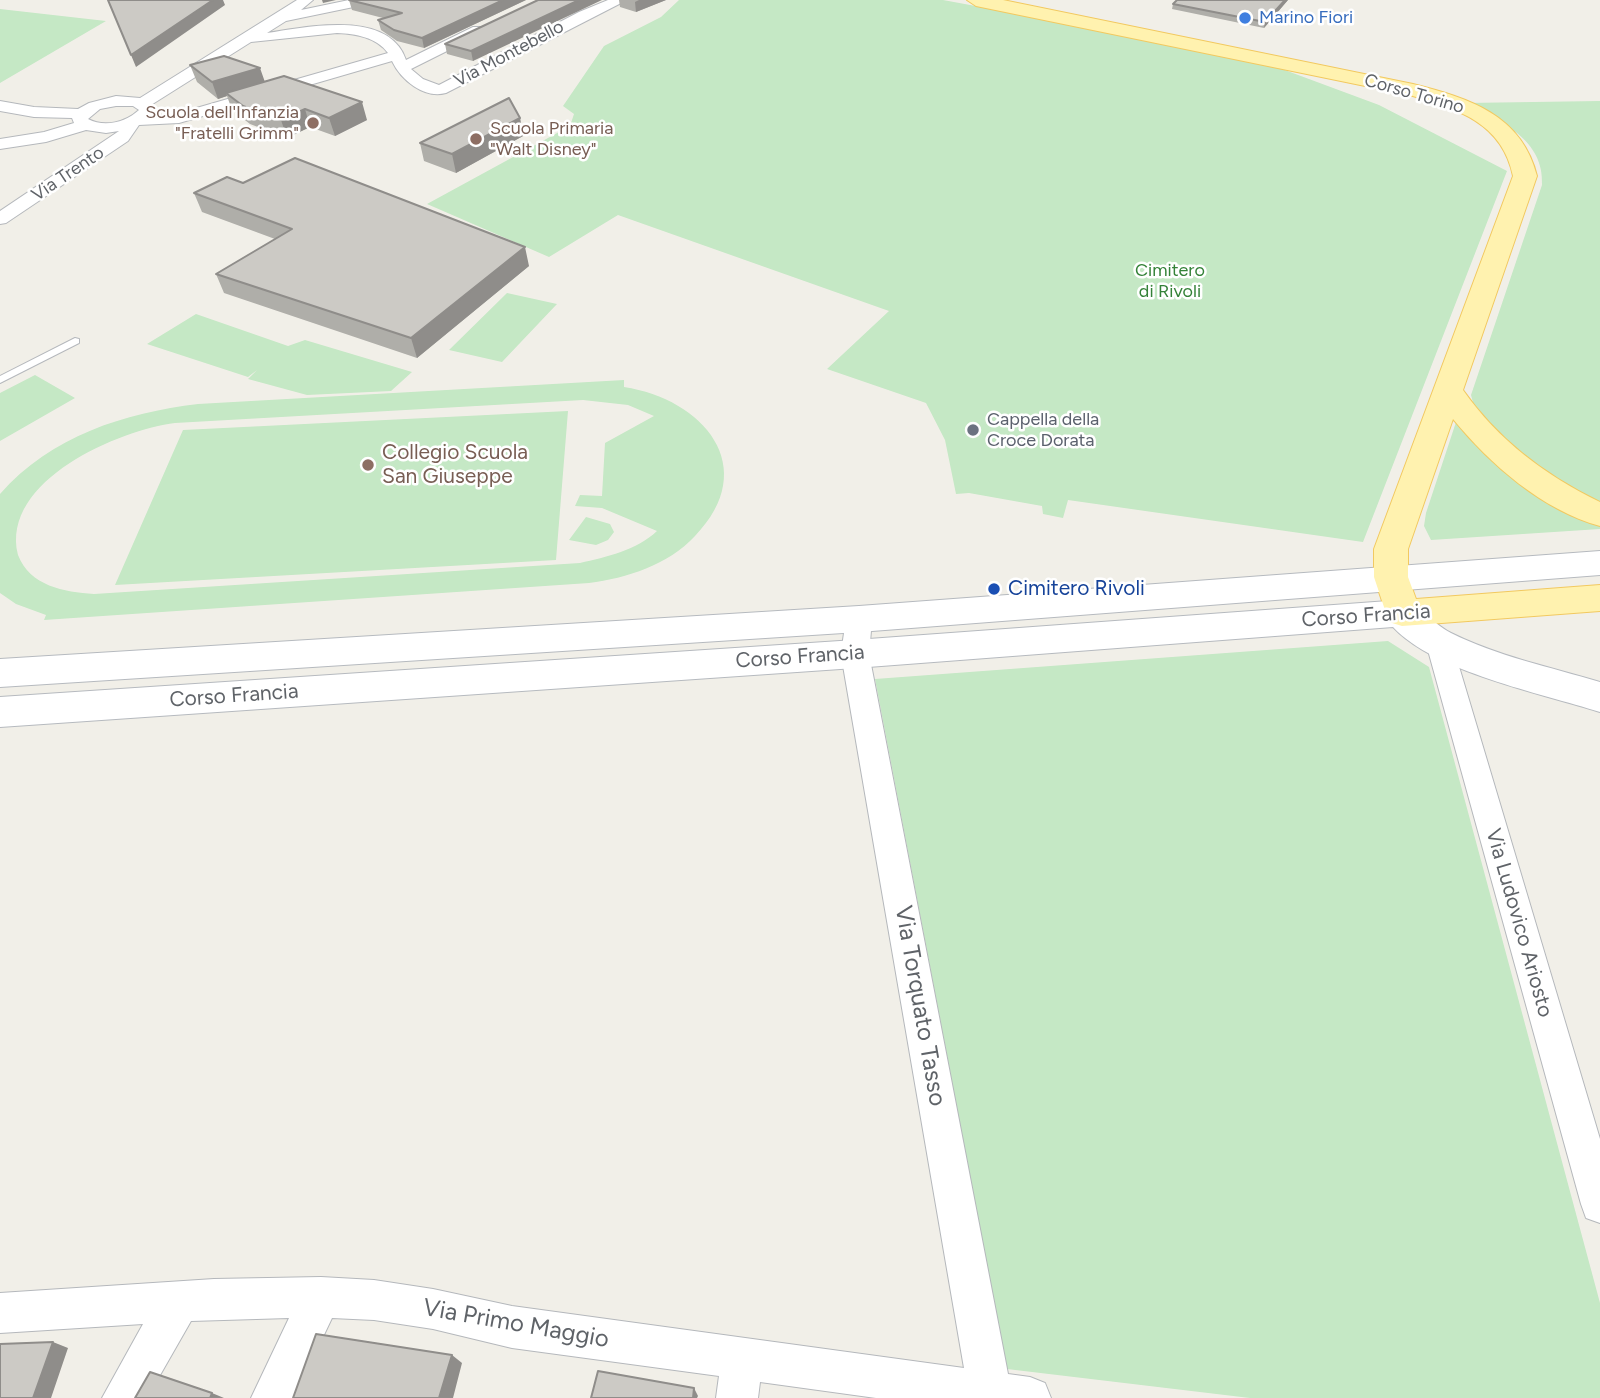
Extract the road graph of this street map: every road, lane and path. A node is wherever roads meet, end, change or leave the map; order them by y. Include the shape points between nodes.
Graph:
1 (306, 0) edge
2 (368, 0) edge
3 (620, 0) edge
4 (976, 0) edge
5 (284, 17) junction
6 (497, 21) edge
7 (251, 38) junction
8 (400, 61) junction
9 (142, 103) junction
10 (0, 106) edge
11 (83, 119) junction
12 (132, 122) junction
13 (0, 144) edge
14 (0, 219) edge
15 (75, 341) dead end
16 (0, 380) edge
17 (1447, 389) junction
18 (1600, 515) edge
19 (1600, 563) edge
20 (1391, 577) junction
21 (1600, 598) edge
22 (1402, 612) junction
23 (857, 636) junction
24 (1439, 643) junction
25 (0, 673) edge
26 (1600, 697) edge
27 (0, 712) edge
28 (1600, 1204) edge
29 (321, 1297) junction
30 (180, 1301) junction
31 (0, 1313) edge
32 (743, 1357) junction
33 (1010, 1395) edge
34 (122, 1398) edge
35 (272, 1398) edge
36 (737, 1398) edge

1 - 5 street
2 - 5 street
3 - 8 street, Via Montebello via 441,90 414,80
4 - 17 main road, Corso Torino via 1413,90 1460,106 1503,131 1523,157 1525,176
5 - 7 street
6 - 8 street, Via Montebello
7 - 8 street, Via Montebello via 313,30 349,31 385,42
7 - 9 street
8 - 12 street via 173,120
9 - 11 street via 105,103
9 - 12 street, Via Trento via 147,110
10 - 11 street
11 - 12 street via 107,127
11 - 13 street via 46,136
12 - 14 street, Via Trento via 122,138
15 - 16 lane
17 - 18 main road via 1469,422 1507,460 1569,501
17 - 20 main road, Corso Torino via 1391,548
19 - 20 main road, Corso Francia
20 - 22 main road
20 - 23 main road, Corso Francia
21 - 22 main road, Corso Francia
22 - 23 main road, Corso Francia
22 - 24 main road via 1420,632
23 - 25 main road, Corso Francia
23 - 27 main road, Corso Francia
23 - 33 street, Via Torquato Tasso
24 - 26 main road
24 - 28 street, Via Ludovico Ariosto
29 - 30 street, Via Primo Maggio
29 - 32 street, Via Primo Maggio via 374,1300 512,1327
29 - 35 street
30 - 31 street, Via Primo Maggio
30 - 34 street
32 - 33 street, Via Primo Maggio
32 - 36 street

